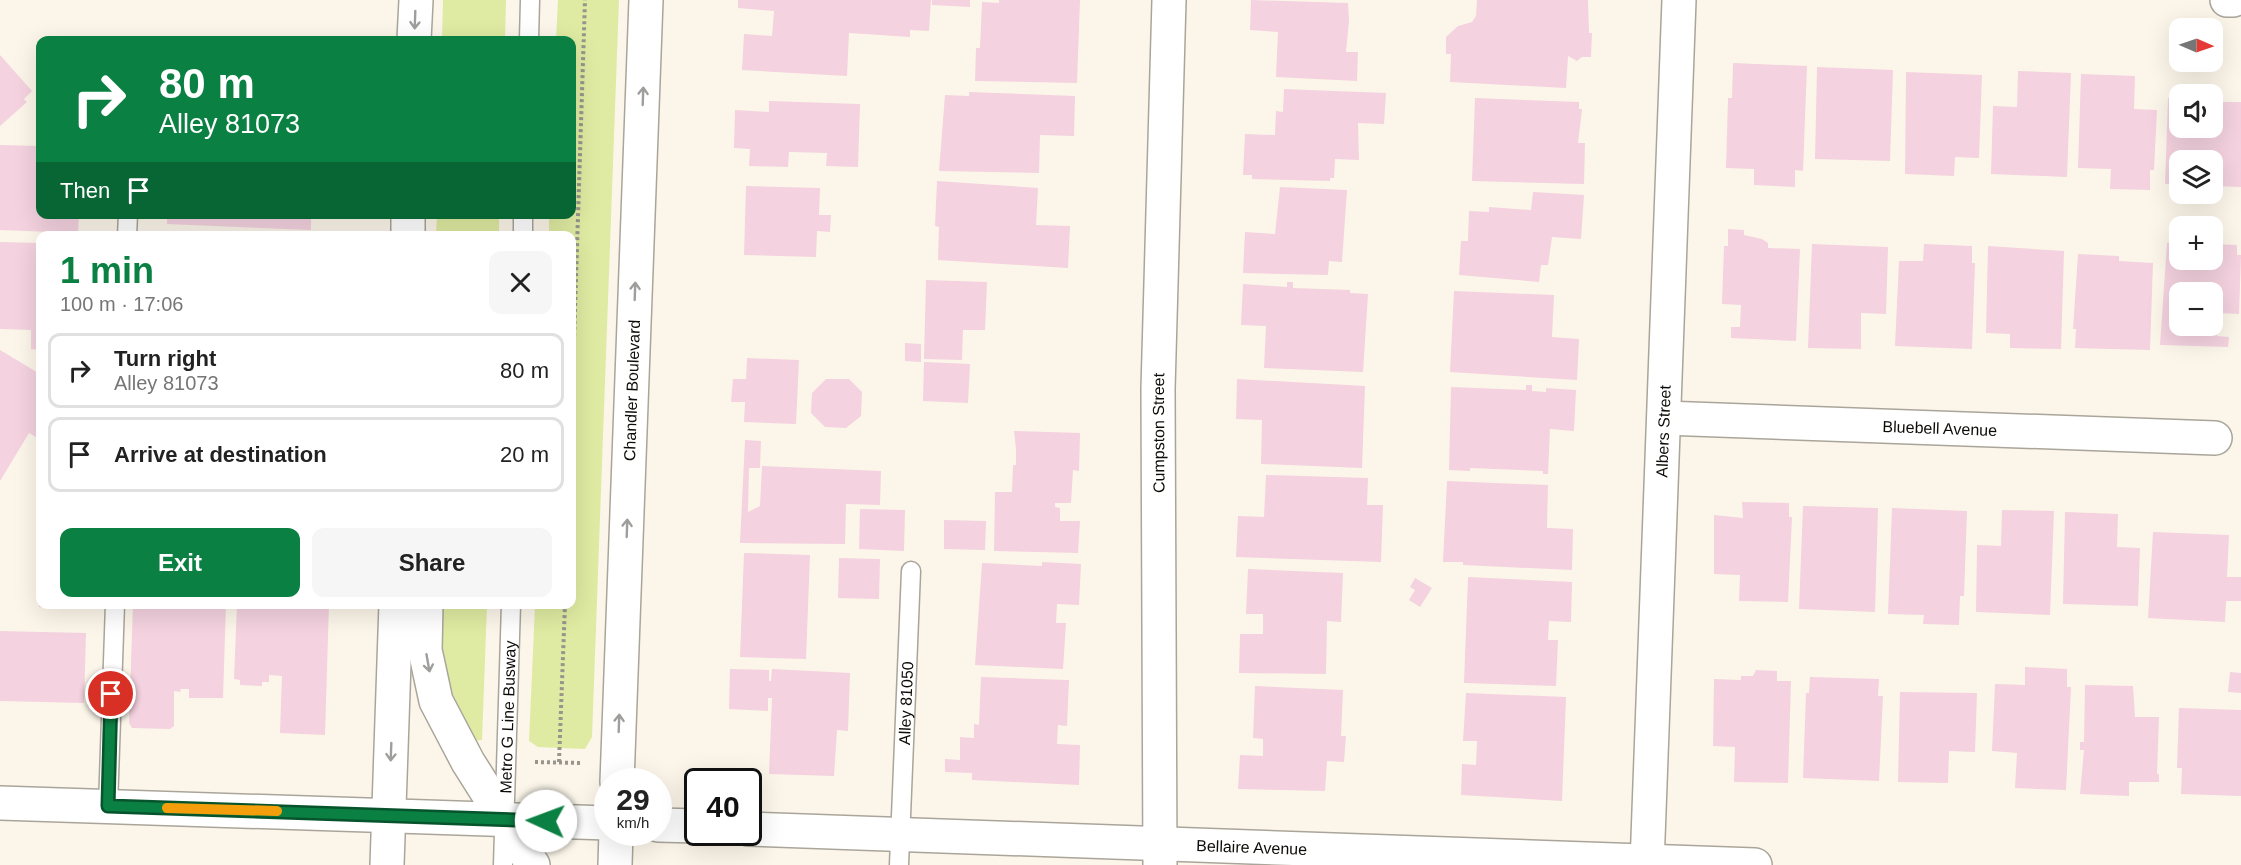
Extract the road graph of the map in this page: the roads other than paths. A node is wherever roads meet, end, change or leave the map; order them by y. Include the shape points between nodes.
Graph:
1 (416, 0) edge
2 (530, 0) edge
3 (646, 0) edge
4 (1169, 0) edge
5 (1679, 0) edge
6 (2227, 0) edge
7 (2233, 0) edge
8 (414, 36) edge
9 (529, 36) edge
10 (1664, 418) junction
11 (2215, 438) dead end
12 (911, 571) dead end
13 (115, 609) edge
14 (396, 609) edge
15 (426, 609) edge
16 (511, 609) edge
17 (604, 768) edge
18 (0, 803) edge
19 (108, 806) junction
20 (389, 816) junction
21 (504, 820) junction
22 (594, 823) edge
23 (762, 831) edge
24 (616, 846) edge
25 (899, 850) edge
26 (1161, 854) edge
27 (1647, 863) edge
28 (387, 865) edge
29 (502, 865) edge
30 (533, 865) edge
31 (615, 865) edge
32 (1755, 865) edge

1 -> 8 street
2 - 9 lane
17 -> 3 street, Chandler Boulevard
4 - 26 street, Cumpston Street via 1158,389
5 - 10 street, Albers Street
6 - 7 street
10 - 11 street, Bluebell Avenue
10 - 27 street, Albers Street
12 - 25 lane, Alley 81050
13 - 19 lane
14 -> 20 street
15 -> 21 street via 425,650 436,700
16 - 21 lane, Metro G Line Busway
18 - 19 street
19 - 20 street
20 - 21 street
20 - 28 street
21 - 22 street
21 - 29 lane, Metro G Line Busway
21 - 30 street
23 - 25 street, Bellaire Avenue
24 - 31 street
25 - 26 street, Bellaire Avenue
26 - 27 street, Bellaire Avenue
27 - 32 street, Bellaire Avenue

